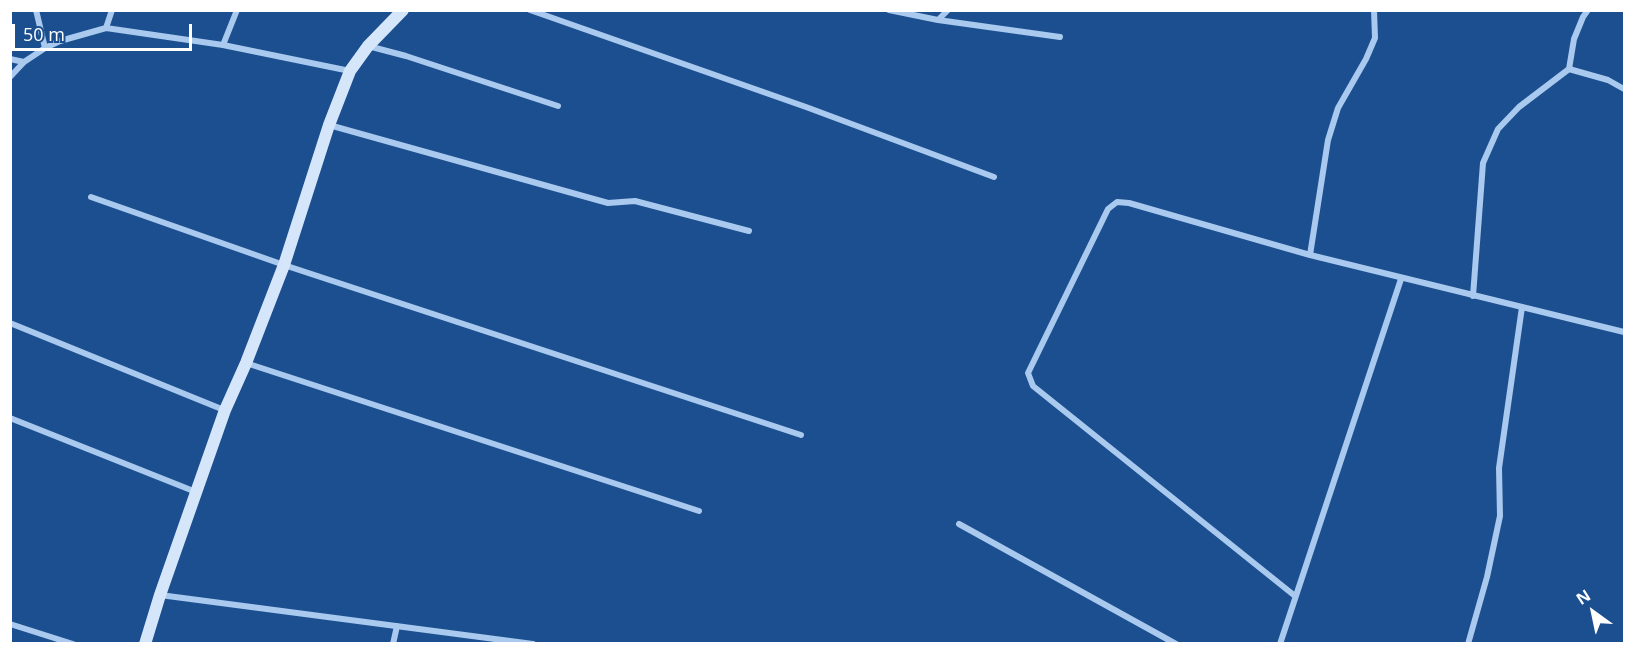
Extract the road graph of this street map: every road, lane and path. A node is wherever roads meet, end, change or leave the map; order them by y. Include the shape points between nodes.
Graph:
1 (36, 10) edge
2 (112, 10) edge
3 (237, 10) edge
4 (403, 10) edge
5 (530, 10) edge
6 (888, 10) edge
7 (948, 10) edge
8 (1374, 10) edge
9 (1588, 10) edge
10 (938, 20) junction
11 (106, 28) junction
12 (1060, 37) dead end
13 (224, 45) junction
14 (368, 46) junction
15 (45, 48) junction
16 (10, 59) edge
17 (24, 62) junction
18 (1569, 69) junction
19 (350, 71) junction
20 (10, 77) edge
21 (1624, 88) edge
22 (558, 106) dead end
23 (329, 125) junction
24 (994, 177) dead end
25 (91, 198) dead end
26 (748, 231) dead end
27 (1310, 255) junction
28 (284, 265) junction
29 (1401, 279) junction
30 (1473, 296) junction
31 (1522, 307) junction
32 (10, 323) edge
33 (1624, 332) edge
34 (246, 363) junction
35 (225, 410) junction
36 (10, 418) edge
37 (801, 435) dead end
38 (196, 492) junction
39 (699, 511) dead end
40 (959, 524) dead end
41 (160, 595) junction
42 (1296, 596) junction
43 (10, 624) edge
44 (397, 626) junction
45 (73, 644) edge
46 (145, 644) edge
47 (393, 644) edge
48 (533, 644) edge
49 (1176, 644) edge
50 (1280, 644) edge
51 (1468, 644) edge

1 - 15 street
2 - 11 street
3 - 13 street
4 - 14 street
5 - 24 street
6 - 10 street
7 - 10 street
8 - 27 street via 1375,38 1338,108 1328,140
9 - 18 street via 1574,39
10 - 12 street
11 - 13 street
11 - 15 street
13 - 19 street
14 - 19 street
14 - 22 street
15 - 17 street
16 - 17 street
17 - 20 street
18 - 21 street
18 - 30 street via 1519,107 1498,129 1484,162
19 - 23 street
23 - 26 street via 608,203 635,201
23 - 28 street
25 - 28 street
27 - 29 street
27 - 42 street via 1118,202 1108,209 1028,373 1042,394
28 - 34 street
28 - 37 street
29 - 30 street
29 - 42 street
30 - 31 street
31 - 33 street
31 - 51 street via 1499,468 1500,516
32 - 35 street
34 - 35 street
34 - 39 street
35 - 38 street
36 - 38 street
38 - 41 street
40 - 49 street
41 - 44 street
41 - 46 street
42 - 50 street
43 - 45 street
44 - 47 street
44 - 48 street

